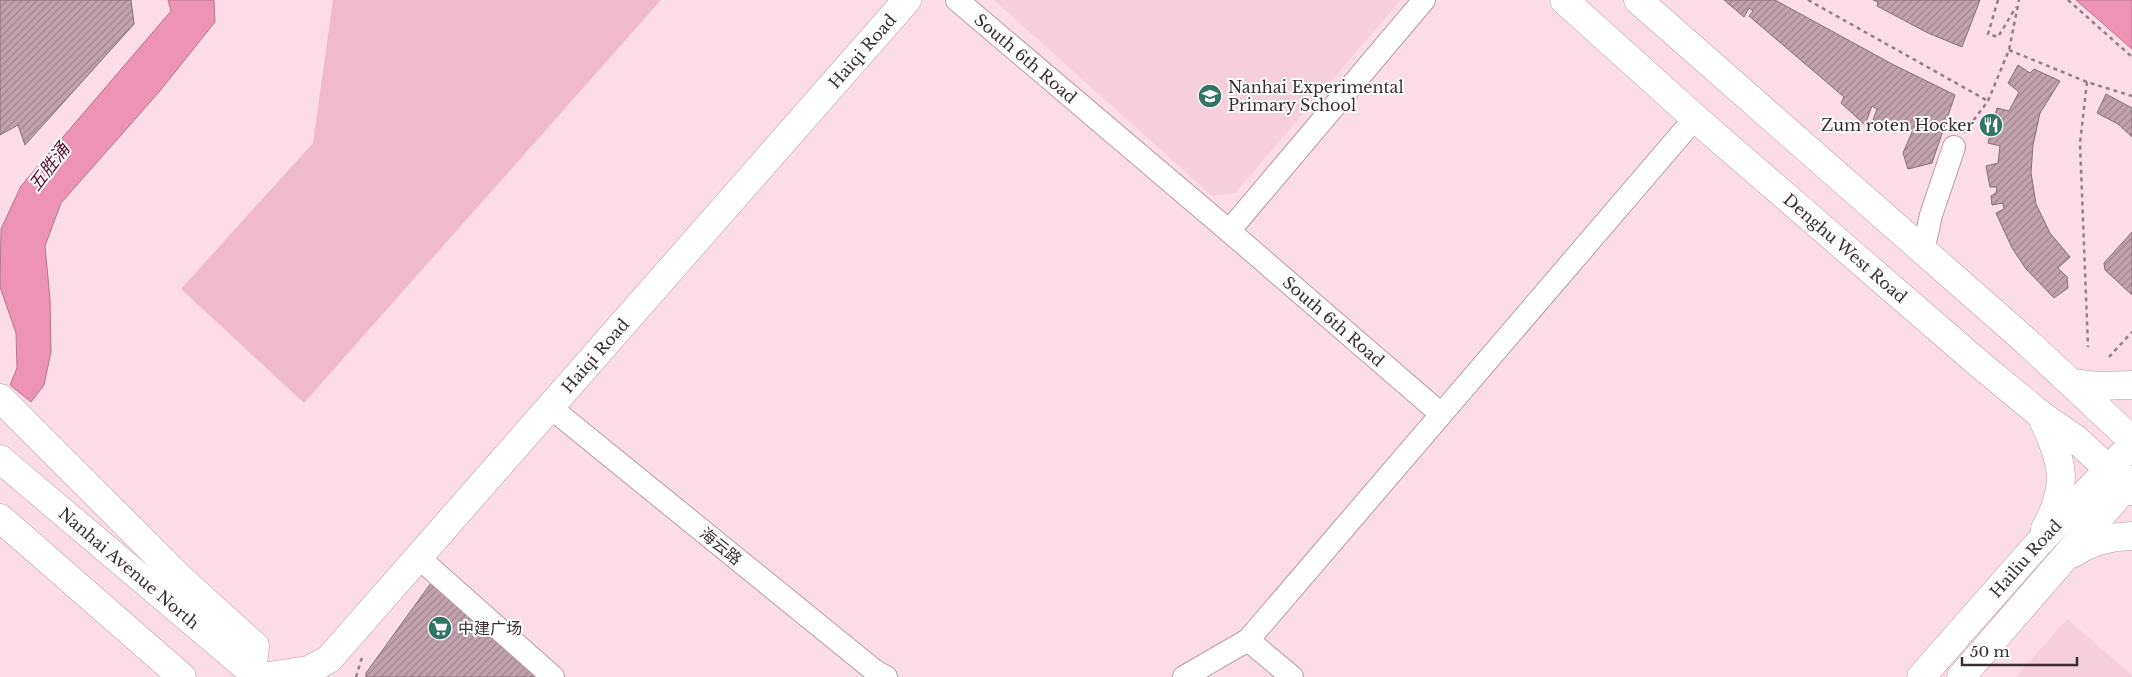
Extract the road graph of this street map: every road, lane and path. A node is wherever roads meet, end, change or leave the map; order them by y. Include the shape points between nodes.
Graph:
1 (907, 0) edge
2 (917, 0) edge
3 (957, 0) edge
4 (1424, 0) edge
5 (1564, 0) edge
6 (1638, 0) edge
7 (1808, 0) edge
8 (1998, 0) edge
9 (2019, 0) edge
10 (2068, 0) edge
11 (2017, 5) junction
12 (2009, 50) junction
13 (2132, 58) edge
14 (2087, 82) junction
15 (2132, 96) edge
16 (1988, 101) junction
17 (1695, 118) junction
18 (1954, 147) joint
19 (1229, 231) junction
20 (1926, 238) dead end
21 (2132, 332) edge
22 (2088, 348) dead end
23 (2109, 357) dead end
24 (2072, 383) junction
25 (2132, 385) edge
26 (0, 398) edge
27 (556, 412) junction
28 (1440, 414) junction
29 (2041, 416) junction
30 (2132, 440) edge
31 (2132, 444) edge
32 (0, 459) edge
33 (2125, 482) edge
34 (0, 518) edge
35 (0, 522) edge
36 (2132, 536) edge
37 (28, 542) junction
38 (2037, 545) junction
39 (421, 560) junction
40 (2056, 565) junction
41 (1248, 640) junction
42 (258, 675) edge
43 (182, 677) edge
44 (329, 677) edge
45 (553, 677) edge
46 (886, 677) edge
47 (1184, 677) edge
48 (1292, 677) edge
49 (1922, 677) edge
50 (1961, 677) edge

1 - 39 main road, Haiqi Road
2 - 27 main road, Haiqi Road
3 - 19 street, South 6th Road
4 - 19 street
5 - 17 main road, Denghu West Road
6 - 24 main road
7 - 16 path
8 - 11 path via 1988,34 1998,37
9 - 11 path
10 - 13 path
11 - 12 path
12 - 14 path
12 - 16 path
14 - 15 path
14 - 22 path via 2080,143
16 - 18 path
17 - 28 street
17 - 29 main road, Denghu West Road
18 - 20 street
19 - 28 street, South 6th Road
21 - 23 path
24 - 25 main road
24 - 30 main road
26 - 42 main road via 182,580 256,646
27 - 39 main road, Haiqi Road
27 - 46 street, 海云路
28 - 41 street
29 - 33 main road, Denghu West Road via 2077,440
29 - 38 main road via 2062,468 2056,509
31 - 33 main road, Hailiu Road
32 - 42 main road, Nanhai Avenue North
33 - 38 main road, Hailiu Road
33 - 40 main road, Hailiu Road
34 - 37 main road
35 - 37 main road
36 - 40 main road via 2086,544
37 - 43 main road
38 - 49 main road, Hailiu Road
39 - 42 main road, Haiqi Road via 329,659 309,670
39 - 44 main road, Haiqi Road via 333,666
39 - 45 street
40 - 50 main road, Hailiu Road
41 - 47 street
41 - 48 street

